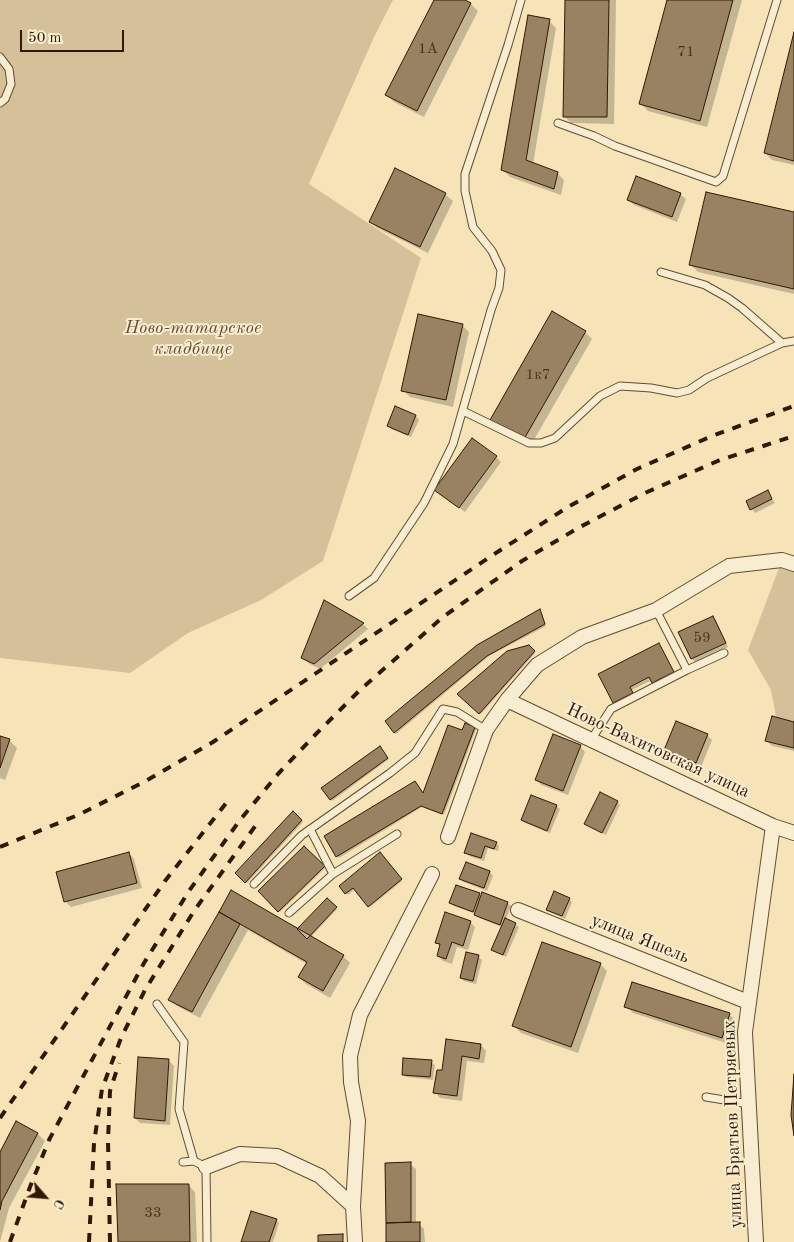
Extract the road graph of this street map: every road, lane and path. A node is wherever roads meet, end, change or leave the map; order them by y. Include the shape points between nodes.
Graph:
1 (521, 0) edge
2 (777, 0) edge
3 (0, 57) edge
4 (0, 103) edge
5 (558, 122) dead end
6 (661, 272) dead end
7 (794, 341) edge
8 (782, 343) junction
9 (463, 411) junction
10 (794, 564) edge
11 (349, 596) dead end
12 (656, 610) junction
13 (724, 653) dead end
14 (687, 670) junction
15 (507, 700) junction
16 (486, 730) junction
17 (591, 740) junction
18 (774, 826) junction
19 (310, 829) junction
20 (794, 833) edge
21 (397, 834) dead end
22 (448, 837) dead end
23 (333, 874) junction
24 (432, 874) dead end
25 (254, 884) dead end
26 (518, 910) dead end
27 (289, 913) dead end
28 (748, 1002) junction
29 (158, 1004) dead end
30 (706, 1097) dead end
31 (749, 1104) junction
32 (183, 1162) dead end
33 (200, 1164) junction
34 (353, 1206) junction
35 (207, 1242) edge
36 (355, 1242) edge
37 (756, 1242) edge

1 - 9 lane via 465,174 465,191 473,227 492,251 501,270 499,288
2 - 5 lane via 723,176 716,182
3 - 4 lane via 9,68 11,84
6 - 8 lane via 705,285 728,298
7 - 8 lane
8 - 9 lane via 707,378 689,390 677,393 620,386 600,396 555,438 541,443 529,443
9 - 11 lane via 453,444 424,503 374,578
10 - 12 street via 782,560 729,566
12 - 14 lane
12 - 15 street via 582,637 537,665
13 - 14 lane
14 - 17 lane via 612,709
15 - 16 street
15 - 17 street, Ново-Вахитовская улица
16 - 19 lane via 457,712 443,709 415,753
16 - 22 street
17 - 18 street, Ново-Вахитовская улица
18 - 20 street, Ново-Вахитовская улица
18 - 28 street, улица Братьев Петряевых
19 - 23 lane
19 - 25 lane
21 - 23 lane
23 - 27 lane
24 - 34 street via 360,1015 354,1034 350,1056 351,1082 358,1121
26 - 28 street, улица Яшель
28 - 31 street, улица Братьев Петряевых via 745,1032
29 - 33 lane via 184,1042 179,1110
30 - 31 lane
31 - 37 street, улица Братьев Петряевых via 758,1198
32 - 33 lane
33 - 34 street via 240,1154 277,1156 320,1176
33 - 35 lane
34 - 36 street

